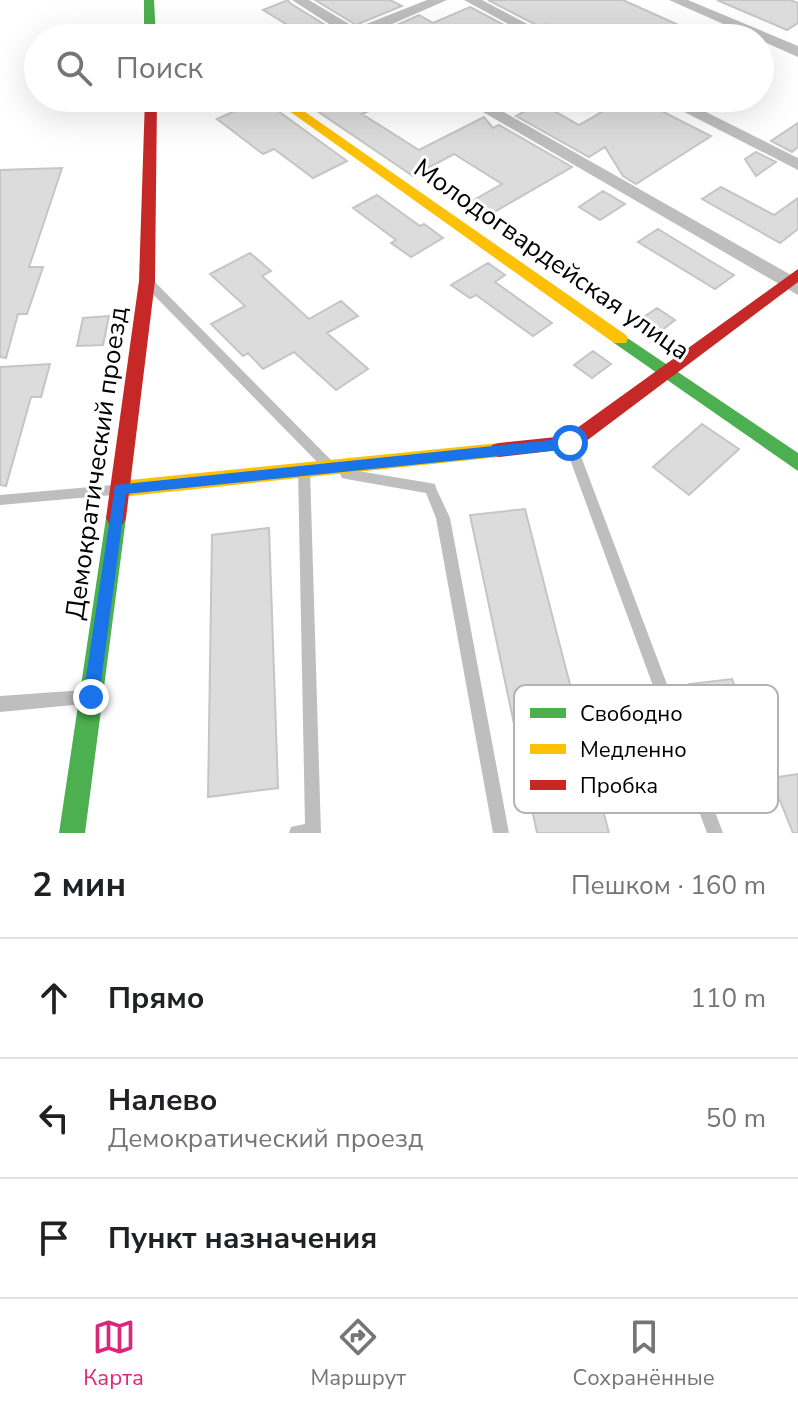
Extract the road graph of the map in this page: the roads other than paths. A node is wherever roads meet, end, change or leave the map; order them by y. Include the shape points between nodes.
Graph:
1 (149, 0) edge
2 (299, 0) edge
3 (440, 0) edge
4 (471, 0) edge
5 (676, 0) edge
6 (150, 24) edge
7 (335, 24) edge
8 (384, 24) edge
9 (518, 24) edge
10 (732, 24) edge
11 (774, 42) edge
12 (798, 52) edge
13 (152, 112) edge
14 (297, 112) edge
15 (492, 112) edge
16 (693, 112) edge
17 (798, 165) edge
18 (147, 281) junction
19 (794, 281) edge
20 (667, 372) junction
21 (570, 443) junction
22 (798, 463) edge
23 (330, 466) junction
24 (304, 469) junction
25 (120, 489) junction
26 (0, 500) edge
27 (660, 685) edge
28 (91, 697) junction
29 (0, 704) edge
30 (708, 813) edge
31 (72, 833) edge
32 (297, 833) edge
33 (501, 833) edge
34 (715, 833) edge

1 - 6 street
2 - 7 street
3 - 8 street
4 - 9 street
5 - 10 street
11 - 12 street
13 - 18 street, Демократический проезд
14 - 20 street, Молодогвардейская улица
15 - 19 street
16 - 17 street
18 - 23 lane
18 - 25 street, Демократический проезд
19 - 20 street
20 - 21 street
20 - 22 street, Молодогвардейская улица
21 - 23 street
21 - 27 lane
23 - 24 street
23 - 33 lane via 355,478 430,488 443,518
24 - 25 street
24 - 32 lane via 313,831
25 - 26 lane
25 - 28 street, Демократический проезд
28 - 29 lane
28 - 31 street, Демократический проезд
30 - 34 lane

